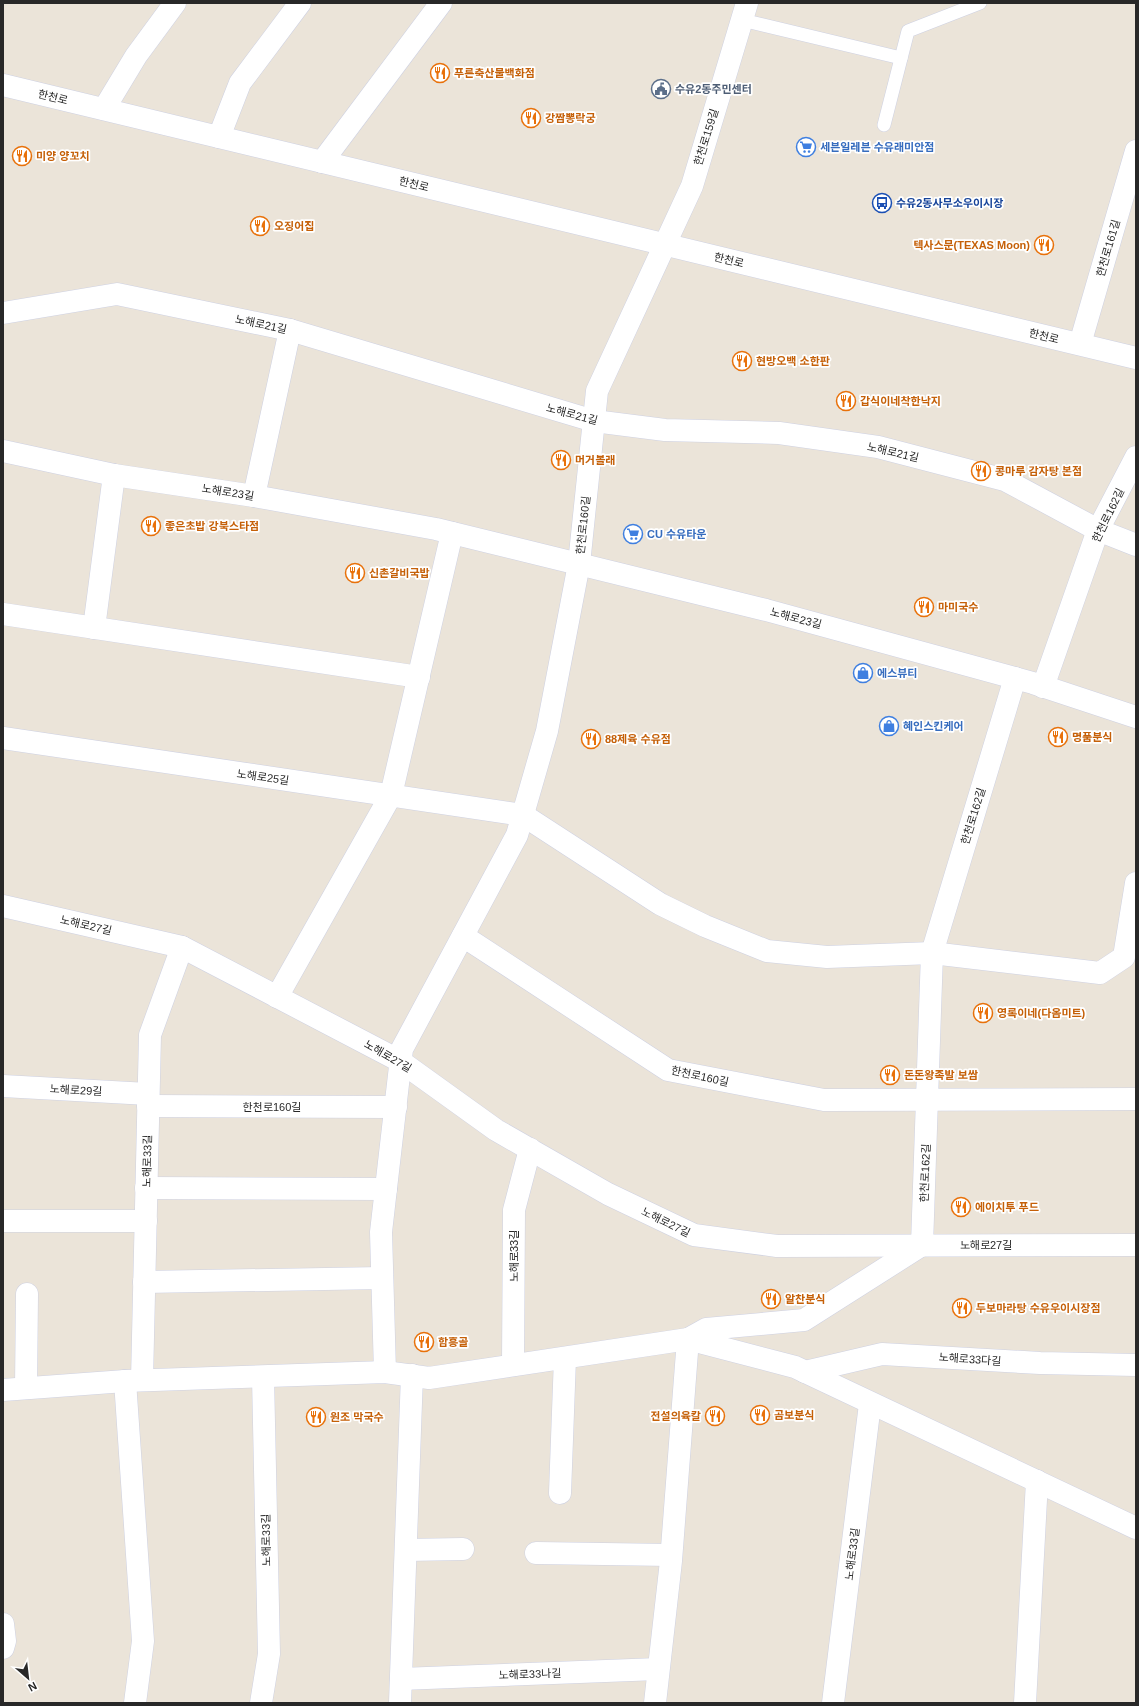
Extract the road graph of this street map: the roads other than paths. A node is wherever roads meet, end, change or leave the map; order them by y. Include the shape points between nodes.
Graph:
1 (175, 3) edge
2 (300, 3) edge
3 (441, 3) edge
4 (980, 3) edge
5 (744, 11) edge
6 (901, 58) junction
7 (3, 85) edge
8 (104, 109) junction
9 (884, 125) dead end
10 (219, 137) junction
11 (1136, 151) edge
12 (322, 162) junction
13 (664, 244) junction
14 (3, 313) edge
15 (290, 330) junction
16 (1080, 344) junction
17 (1136, 358) edge
18 (594, 421) junction
19 (3, 450) edge
20 (1136, 458) edge
21 (114, 475) junction
22 (254, 496) junction
23 (1098, 530) junction
24 (452, 533) junction
25 (1136, 545) edge
26 (580, 564) junction
27 (3, 614) edge
28 (94, 628) junction
29 (418, 677) junction
30 (1015, 678) junction
31 (1043, 687) junction
32 (1136, 718) edge
33 (3, 738) edge
34 (391, 795) junction
35 (523, 815) junction
36 (1136, 883) edge
37 (3, 906) edge
38 (1133, 916) edge
39 (463, 936) junction
40 (182, 947) junction
41 (932, 954) junction
42 (277, 997) junction
43 (400, 1061) junction
44 (3, 1086) edge
45 (1136, 1098) edge
46 (148, 1100) junction
47 (927, 1101) junction
48 (396, 1107) junction
49 (530, 1149) junction
50 (146, 1188) junction
51 (386, 1189) junction
52 (3, 1221) edge
53 (146, 1221) junction
54 (922, 1245) junction
55 (1136, 1245) edge
56 (382, 1278) junction
57 (144, 1282) junction
58 (27, 1294) dead end
59 (688, 1339) junction
60 (565, 1358) junction
61 (513, 1365) junction
62 (1136, 1365) edge
63 (385, 1372) junction
64 (805, 1372) junction
65 (263, 1376) junction
66 (412, 1376) junction
67 (134, 1380) junction
68 (26, 1388) junction
69 (3, 1390) edge
70 (870, 1404) junction
71 (1036, 1481) junction
72 (560, 1493) dead end
73 (1136, 1528) edge
74 (463, 1549) dead end
75 (406, 1550) junction
76 (536, 1553) dead end
77 (672, 1555) junction
78 (3, 1624) edge
79 (3, 1648) edge
80 (658, 1669) junction
81 (401, 1680) junction
82 (135, 1703) edge
83 (261, 1703) edge
84 (400, 1703) edge
85 (655, 1703) edge
86 (833, 1703) edge
87 (1025, 1703) edge

1 - 8 street via 136,56
2 - 10 street via 240,83
3 - 12 street
4 - 6 lane via 908,32
5 - 6 lane
5 - 13 street, 한천로159길 via 692,186
6 - 9 lane
7 - 8 street, 한천로
8 - 10 street, 한천로
10 - 12 street, 한천로
11 - 16 street, 한천로161길
12 - 13 street, 한천로
13 - 16 street, 한천로
13 - 18 street, 한천로160길 via 597,391
14 - 15 street, 노해로21길 via 117,294
15 - 18 street, 노해로21길
15 - 22 street
16 - 17 street, 한천로
18 - 23 street, 노해로21길 via 665,430 779,434 878,447 1005,480
18 - 26 street, 한천로160길
19 - 21 street, 노해로23길
20 - 23 street, 한천로162길
21 - 22 street, 노해로23길
21 - 28 street
22 - 24 street, 노해로23길
23 - 25 street, 노해로21길
23 - 31 street, 한천로162길
24 - 26 street, 노해로23길
24 - 29 street
26 - 30 street, 노해로23길 via 766,610
26 - 35 street, 한천로160길 via 547,731
27 - 28 street
28 - 29 street
29 - 34 street
30 - 31 street, 노해로23길
30 - 41 street, 한천로162길
31 - 32 street, 노해로23길
33 - 34 street, 노해로25길
34 - 35 street, 노해로25길
34 - 42 street
35 - 39 street, 한천로160길 via 517,835
35 - 41 street via 660,904 766,951 827,957
36 - 38 street
37 - 40 street, 노해로27길
38 - 41 street via 1124,957 1100,973
39 - 43 street, 한천로160길 via 402,1049
39 - 47 street, 한천로160길 via 668,1070 824,1100
40 - 42 street, 노해로27길
40 - 46 street, 노해로33길 via 150,1035
41 - 47 street, 한천로162길
42 - 43 street, 노해로27길
43 - 48 street, 한천로160길
43 - 49 street, 노해로27길 via 496,1130
44 - 46 street, 노해로29길
45 - 47 street
46 - 48 street, 한천로160길
46 - 50 street, 노해로33길
47 - 54 street, 한천로162길
48 - 51 street, 한천로160길
49 - 54 street, 노해로27길 via 608,1194 694,1235 777,1246
49 - 61 street, 노해로33길 via 514,1210
50 - 51 street
50 - 53 street, 노해로33길
51 - 56 street, 한천로160길 via 381,1232
52 - 53 street
53 - 57 street, 노해로33길
54 - 55 street, 노해로27길
54 - 59 street via 804,1320 706,1329
56 - 57 street
56 - 63 street, 한천로160길
57 - 67 street, 노해로33길
58 - 68 street
59 - 60 street
59 - 64 street
59 - 77 street
60 - 61 street
60 - 72 street
61 - 66 street via 429,1378
62 - 64 street, 노해로33다길 via 1040,1364 882,1354
63 - 65 street
63 - 66 street
64 - 70 street
65 - 67 street
65 - 83 street, 노해로33길 via 269,1654
66 - 75 street
67 - 68 street
67 - 82 street, 노해로33길 via 143,1641
68 - 69 street
70 - 71 street
70 - 86 street, 노해로33길
71 - 73 street
71 - 87 street
74 - 75 street
75 - 81 street
76 - 77 street
77 - 80 street
78 - 79 street
80 - 81 street, 노해로33나길
80 - 85 street
81 - 84 street

